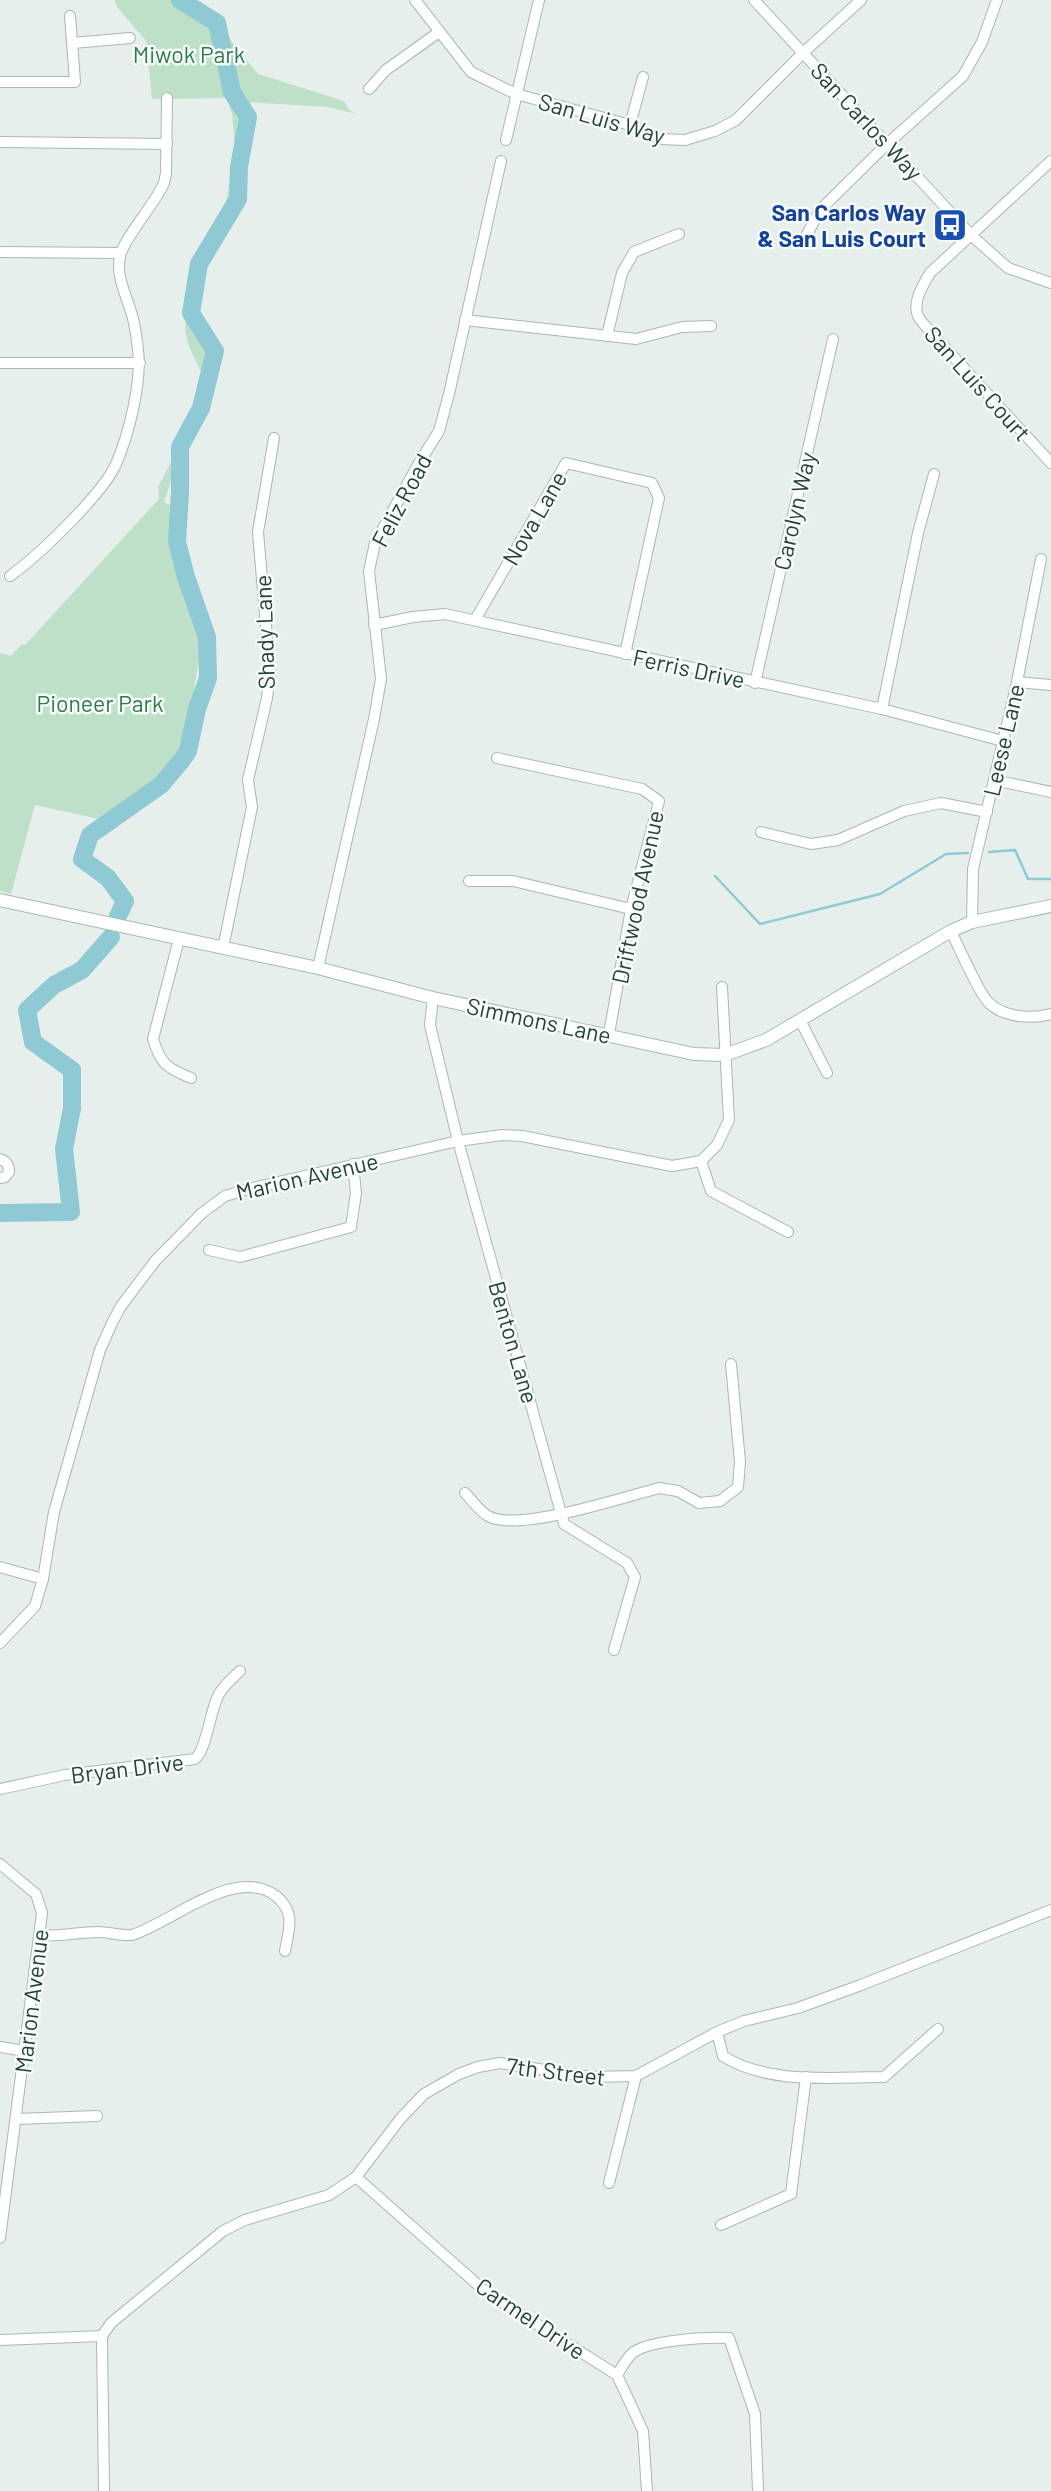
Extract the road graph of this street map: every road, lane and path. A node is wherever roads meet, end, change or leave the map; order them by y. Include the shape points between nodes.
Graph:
1 (415, 0) edge
2 (539, 0) edge
3 (754, 0) edge
4 (861, 0) edge
5 (997, 0) edge
6 (70, 16) dead end
7 (439, 32) junction
8 (130, 38) dead end
9 (73, 43) junction
10 (804, 52) junction
11 (643, 77) dead end
12 (0, 82) edge
13 (369, 89) dead end
14 (516, 94) junction
15 (167, 98) dead end
16 (630, 125) junction
17 (506, 140) dead end
18 (0, 142) edge
19 (167, 144) junction
20 (887, 144) junction
21 (501, 161) dead end
22 (1051, 161) edge
23 (679, 234) dead end
24 (972, 236) junction
25 (805, 238) dead end
26 (0, 252) edge
27 (120, 253) junction
28 (1051, 284) edge
29 (465, 320) junction
30 (711, 326) dead end
31 (607, 336) junction
32 (833, 339) dead end
33 (0, 363) edge
34 (140, 363) junction
35 (274, 438) dead end
36 (1051, 463) edge
37 (934, 474) dead end
38 (1041, 559) dead end
39 (10, 576) dead end
40 (475, 620) junction
41 (374, 625) junction
42 (625, 654) junction
43 (1017, 682) junction
44 (755, 683) junction
45 (1051, 685) edge
46 (883, 709) junction
47 (1003, 741) junction
48 (497, 758) dead end
49 (995, 780) junction
50 (1051, 792) edge
51 (987, 812) junction
52 (761, 832) dead end
53 (469, 881) dead end
54 (0, 900) edge
55 (1051, 905) edge
56 (631, 909) junction
57 (972, 922) junction
58 (951, 931) junction
59 (179, 939) junction
60 (223, 948) junction
61 (318, 968) junction
62 (722, 986) dead end
63 (433, 998) junction
64 (1051, 1014) edge
65 (800, 1020) junction
66 (609, 1034) junction
67 (725, 1055) junction
68 (827, 1073) dead end
69 (191, 1079) dead end
70 (458, 1141) junction
71 (0, 1159) edge
72 (701, 1161) junction
73 (353, 1164) junction
74 (0, 1178) edge
75 (788, 1232) dead end
76 (209, 1250) dead end
77 (731, 1364) dead end
78 (465, 1493) dead end
79 (562, 1513) junction
80 (0, 1567) edge
81 (43, 1579) junction
82 (0, 1643) edge
83 (614, 1650) dead end
84 (240, 1671) dead end
85 (0, 1789) edge
86 (0, 1864) edge
87 (1051, 1910) edge
88 (40, 1935) junction
89 (285, 1951) dead end
90 (938, 2029) dead end
91 (717, 2032) junction
92 (0, 2048) edge
93 (26, 2050) junction
94 (636, 2076) junction
95 (806, 2077) junction
96 (97, 2116) dead end
97 (16, 2119) junction
98 (356, 2177) junction
99 (609, 2183) dead end
100 (721, 2225) dead end
101 (0, 2238) edge
102 (102, 2336) junction
103 (0, 2340) edge
104 (617, 2375) junction
105 (104, 2491) edge
106 (647, 2491) edge
107 (758, 2491) edge

1 - 7 street, San Luis Way
2 - 14 street
3 - 10 street, San Carlos Way
4 - 10 street, San Luis Way
5 - 20 street via 982,42 962,76
6 - 9 street
7 - 13 street via 386,70
7 - 14 street, San Luis Way via 471,72
8 - 9 street
9 - 12 street via 75,82
10 - 16 street, San Luis Way via 736,120 715,131 685,140 660,139
10 - 20 street, San Carlos Way
11 - 16 street
14 - 16 street, San Luis Way
14 - 17 street
15 - 19 street
18 - 19 street
19 - 27 street via 164,183
20 - 24 street, San Carlos Way
20 - 25 street via 820,210
21 - 29 street, Feliz Road
22 - 24 street
23 - 31 street via 634,252 622,273
24 - 28 street, San Carlos Way via 1007,268
24 - 36 street, San Luis Court via 930,273 921,288 918,316
26 - 27 street
27 - 34 street via 119,270
29 - 31 street
29 - 41 street, Feliz Road via 439,431 375,543 369,571
30 - 31 street via 682,327 636,339
32 - 44 street, Carolyn Way
33 - 34 street
34 - 39 street via 115,465 72,519
35 - 60 street, Shady Lane via 258,532 270,673 248,780 252,807
37 - 46 street
38 - 43 street, Leese Lane
40 - 41 street, Ferris Drive via 445,614
40 - 42 street, Ferris Drive
40 - 42 street, Nova Lane via 566,463 652,483 659,498
41 - 61 street, Feliz Road via 380,679 374,719
42 - 44 street, Ferris Drive
43 - 45 street
43 - 47 street, Leese Lane
44 - 46 street, Ferris Drive
46 - 47 street, Ferris Drive
47 - 49 street, Leese Lane
48 - 56 street, Driftwood Avenue via 642,789 659,801
49 - 50 street
49 - 51 street, Leese Lane
51 - 52 street via 941,803 904,811 838,840 811,844
51 - 57 street, Leese Lane via 973,869
53 - 56 street via 513,881
54 - 59 street, Simmons Lane
55 - 57 street, Simmons Lane
56 - 66 street, Driftwood Avenue
57 - 58 street, Simmons Lane
58 - 64 street via 988,1003 1007,1014
58 - 65 street, Simmons Lane
59 - 60 street, Simmons Lane
59 - 69 street via 153,1039 166,1068
60 - 61 street, Simmons Lane
61 - 63 street, Simmons Lane
62 - 67 street
63 - 66 street, Simmons Lane
63 - 70 street, Benton Lane via 429,1025
65 - 67 street, Simmons Lane via 766,1040
65 - 68 street
66 - 67 street, Simmons Lane via 694,1054
67 - 72 street via 729,1120 717,1145
70 - 72 street, Marion Avenue via 522,1136 672,1166
70 - 73 street, Marion Avenue
70 - 79 street, Benton Lane
71 - 74 street via 6,1161 9,1172
72 - 75 street via 711,1191
73 - 76 street via 356,1193 351,1227 240,1256
73 - 81 street, Marion Avenue via 225,1196 202,1213 137,1284 100,1350 54,1512
77 - 79 street via 740,1462 737,1487 720,1501 699,1503 678,1491 659,1488
78 - 79 street via 488,1516 511,1522
79 - 83 street, Benton Lane via 564,1524 627,1563 635,1577
80 - 81 street
81 - 82 street, Marion Avenue via 35,1606
84 - 85 street, Bryan Drive via 219,1694 202,1753 195,1759
86 - 88 street, Marion Avenue via 36,1894 42,1913
87 - 91 street, 7th Street via 861,1985
88 - 89 street via 132,1935 243,1885 271,1892 289,1911
88 - 93 street, Marion Avenue
90 - 95 street via 884,2077
91 - 94 street, 7th Street
91 - 95 street via 723,2056 734,2063
92 - 93 street
93 - 97 street, Marion Avenue
94 - 98 street, 7th Street via 591,2077 499,2063 478,2067 424,2094
94 - 99 street
95 - 100 street via 791,2194
96 - 97 street
97 - 101 street, Marion Avenue
98 - 102 street, 7th Street via 329,2195 223,2231 111,2323
98 - 104 street, Carmel Drive via 486,2292
102 - 103 street
102 - 105 street
104 - 106 street via 643,2431
104 - 107 street via 632,2352 652,2345 729,2338 754,2414

